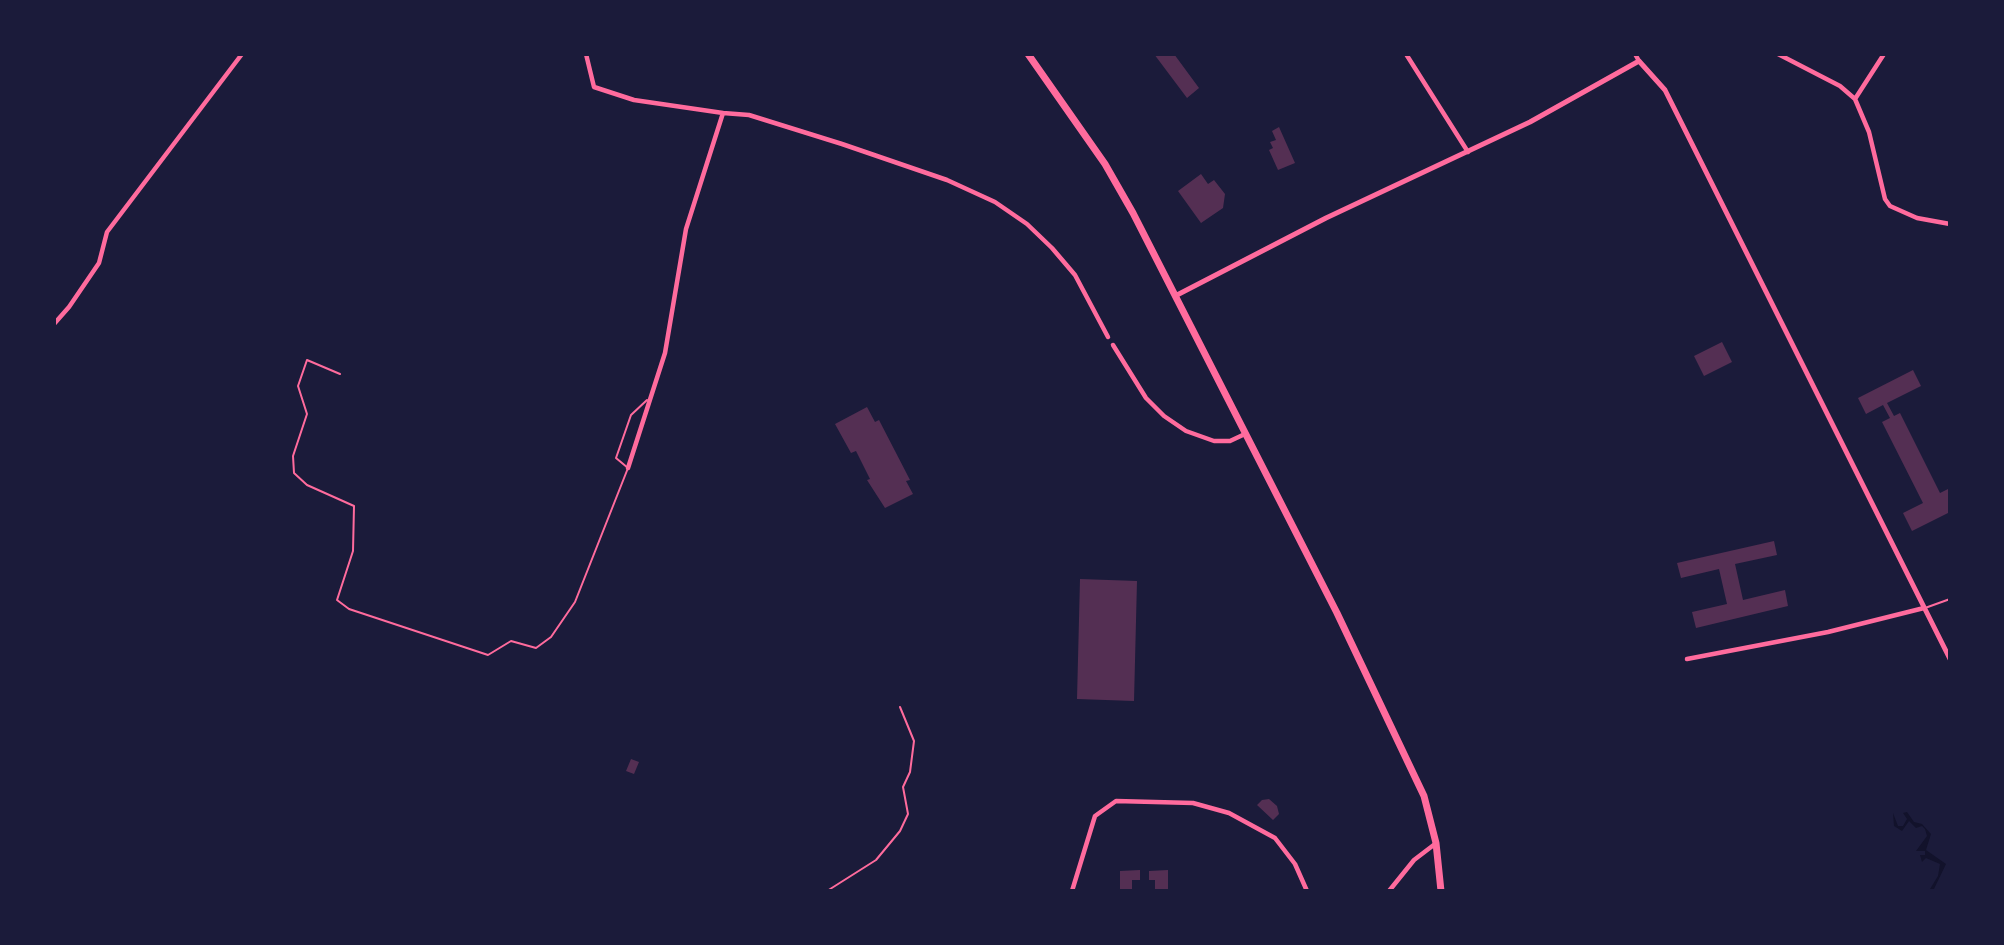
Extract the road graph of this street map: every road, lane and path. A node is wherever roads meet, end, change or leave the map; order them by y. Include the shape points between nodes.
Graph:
1 (242, 54) edge
2 (586, 54) edge
3 (1028, 54) edge
4 (1406, 54) edge
5 (1635, 54) edge
6 (1778, 54) edge
7 (1795, 54) edge
8 (1884, 54) edge
9 (1792, 60) junction
10 (1639, 61) junction
11 (1855, 99) junction
12 (723, 113) junction
13 (1468, 152) junction
14 (1950, 224) edge
15 (1177, 295) junction
16 (54, 324) edge
17 (1108, 337) dead end
18 (1113, 345) dead end
19 (340, 374) dead end
20 (648, 400) junction
21 (1245, 435) junction
22 (628, 468) junction
23 (1950, 599) edge
24 (1924, 608) junction
25 (1950, 659) edge
26 (1687, 660) dead end
27 (900, 706) dead end
28 (1436, 843) junction
29 (827, 891) edge
30 (1072, 891) edge
31 (1307, 891) edge
32 (1389, 891) edge
33 (1441, 891) edge

1 - 16 street via 107,232 99,262
2 - 12 street via 594,87 634,100
3 - 15 main road via 1105,164
4 - 13 street
5 - 10 street
6 - 9 street
7 - 9 street
8 - 11 street
9 - 11 street
10 - 13 street
10 - 24 street via 1665,90
11 - 14 street via 1890,206 1917,218
12 - 17 street via 749,115 842,144 947,180 995,202 1027,224 1075,275
12 - 20 street via 686,229 665,353
13 - 15 street
15 - 21 main road
18 - 21 street via 1146,398 1164,416 1186,431 1214,441
19 - 22 lane via 307,360 298,386 307,414 293,456 294,472 307,485 354,506 353,551 337,600 488,655 511,641 536,648 551,638 575,602
20 - 22 street
20 - 22 lane via 631,415 616,458
21 - 28 main road via 1410,762
23 - 24 lane
24 - 25 street
24 - 26 street
27 - 29 path via 914,741 903,787 908,814 876,860
28 - 32 street via 1414,860
28 - 33 main road
30 - 31 street via 1095,816 1116,801 1193,803 1229,813 1275,838

